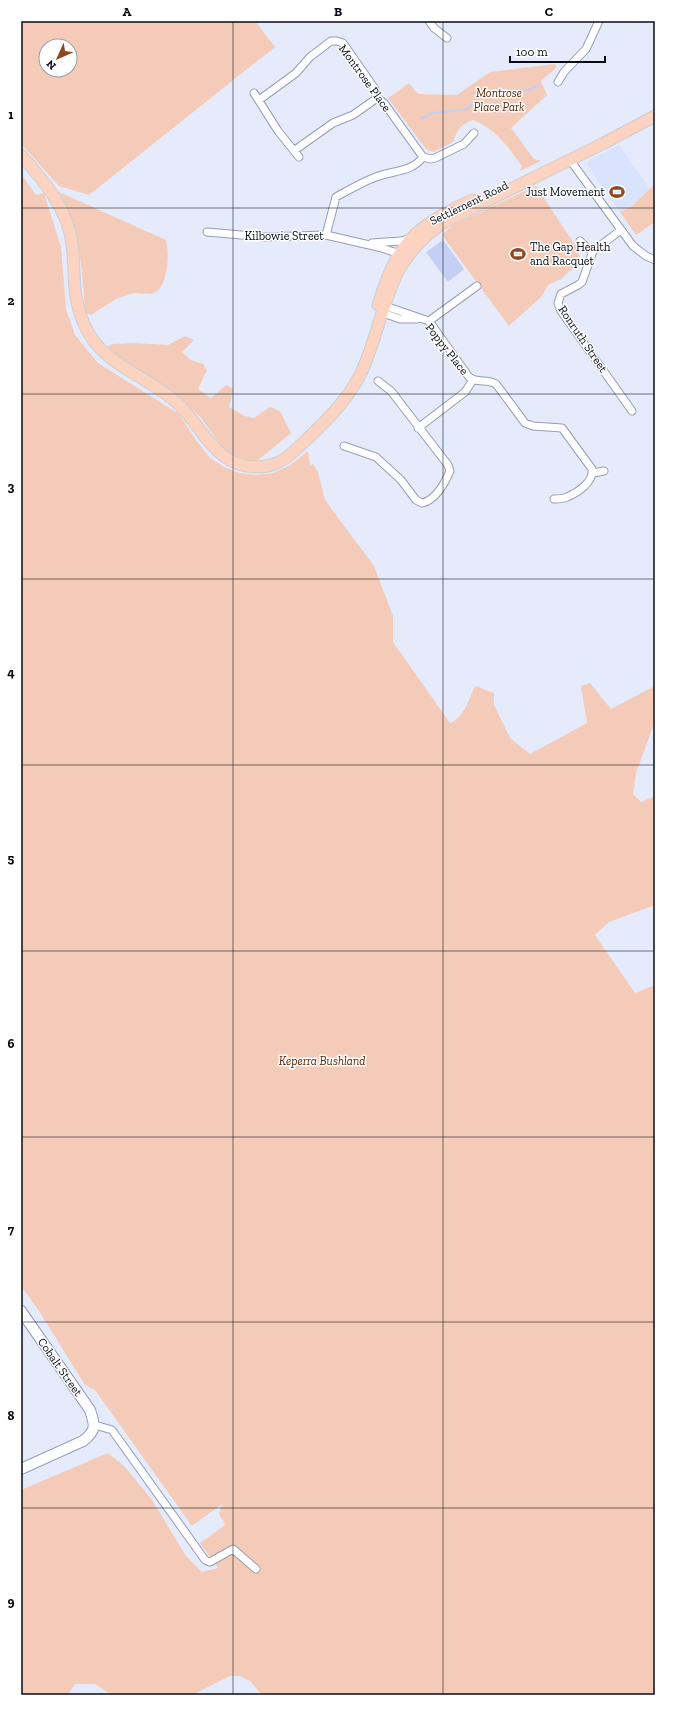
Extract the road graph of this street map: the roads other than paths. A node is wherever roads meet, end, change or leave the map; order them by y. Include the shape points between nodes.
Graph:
1 (429, 21) edge
2 (599, 21) edge
3 (446, 38) dead end
4 (558, 82) dead end
5 (254, 93) dead end
6 (377, 98) junction
7 (259, 100) junction
8 (655, 116) edge
9 (474, 133) dead end
10 (295, 150) junction
11 (21, 155) edge
12 (299, 157) dead end
13 (423, 157) junction
14 (567, 161) junction
15 (621, 230) junction
16 (207, 232) dead end
17 (326, 235) junction
18 (411, 238) junction
19 (580, 241) dead end
20 (366, 244) junction
21 (593, 251) junction
22 (403, 255) junction
23 (655, 260) edge
24 (477, 286) dead end
25 (382, 308) junction
26 (426, 320) junction
27 (473, 380) junction
28 (378, 381) dead end
29 (632, 411) dead end
30 (418, 428) junction
31 (344, 446) dead end
32 (604, 471) dead end
33 (593, 473) junction
34 (554, 499) dead end
35 (21, 1311) edge
36 (95, 1425) junction
37 (21, 1469) edge
38 (256, 1569) dead end

1 - 3 street
2 - 4 street via 586,49
5 - 7 street
6 - 7 street, Montrose Place via 375,89 343,43 331,41 296,73
6 - 10 street via 353,115 333,123
6 - 13 street, Montrose Place via 384,102
7 - 10 street via 278,131
8 - 14 main road, Settlement Road
9 - 13 street via 464,144 436,158
10 - 12 street
11 - 25 main road, Settlement Road via 48,188 70,230 74,291 78,310 93,340 110,359 177,402 214,448 238,464 248,467 279,462 331,417 343,401
13 - 17 street via 411,168 376,176 336,197
14 - 15 street
14 - 18 main road, Settlement Road via 530,174 445,213 428,223
14 - 22 main road, Settlement Road via 442,224
15 - 21 street
15 - 23 street via 633,246
16 - 17 street, Kilbowie Street via 264,236
17 - 20 street, Kilbowie Street
18 - 20 street
18 - 22 main road, Settlement Road
19 - 21 street
20 - 22 street, Kilbowie Street
21 - 29 street, Ronruth Street via 582,282 561,294 558,303 561,311
22 - 25 main road, Settlement Road via 389,283
24 - 26 street
25 - 26 street, Poppy Place
26 - 27 street, Poppy Place
27 - 30 street via 464,392
27 - 33 street, Poppy Place via 492,381 496,384 528,425 562,428
28 - 30 street via 391,391
30 - 31 street via 450,471 438,492 428,502 419,502 401,480 376,457
32 - 33 street
33 - 34 street via 588,483 574,493 566,498
35 - 36 street, Cobalt Street via 90,1410
36 - 37 street via 91,1434 83,1441
36 - 38 street via 112,1430 204,1560 210,1562 233,1549

